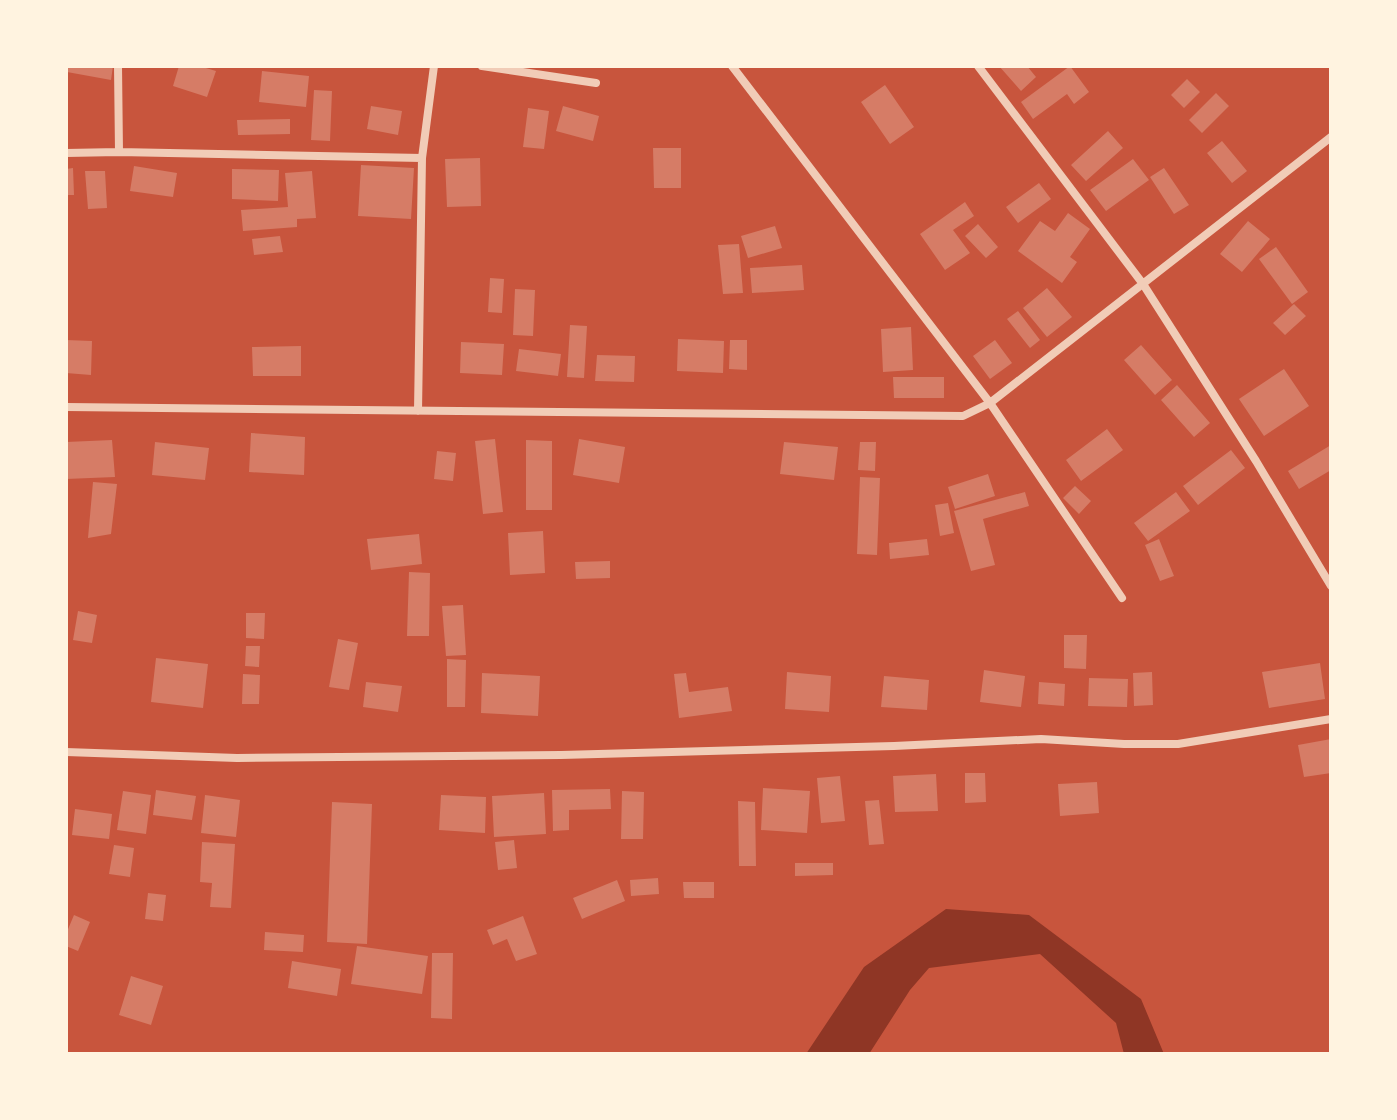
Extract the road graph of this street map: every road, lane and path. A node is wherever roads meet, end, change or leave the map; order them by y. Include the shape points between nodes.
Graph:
1 (118, 66) edge
2 (434, 66) edge
3 (482, 66) edge
4 (732, 66) edge
5 (978, 66) edge
6 (596, 83) dead end
7 (1331, 137) edge
8 (119, 152) junction
9 (66, 153) edge
10 (422, 158) junction
11 (1143, 284) junction
12 (990, 403) junction
13 (66, 407) edge
14 (418, 411) junction
15 (1331, 586) edge
16 (1122, 598) dead end
17 (1331, 719) edge
18 (66, 752) edge

1 - 8 street
2 - 10 street
3 - 6 street
4 - 12 street
5 - 11 street
7 - 11 street
8 - 9 street
8 - 10 street
10 - 14 street
11 - 12 street
11 - 15 street
12 - 14 street via 963,416
12 - 16 street
13 - 14 street
17 - 18 street via 1178,744 1041,739 561,755 237,758

